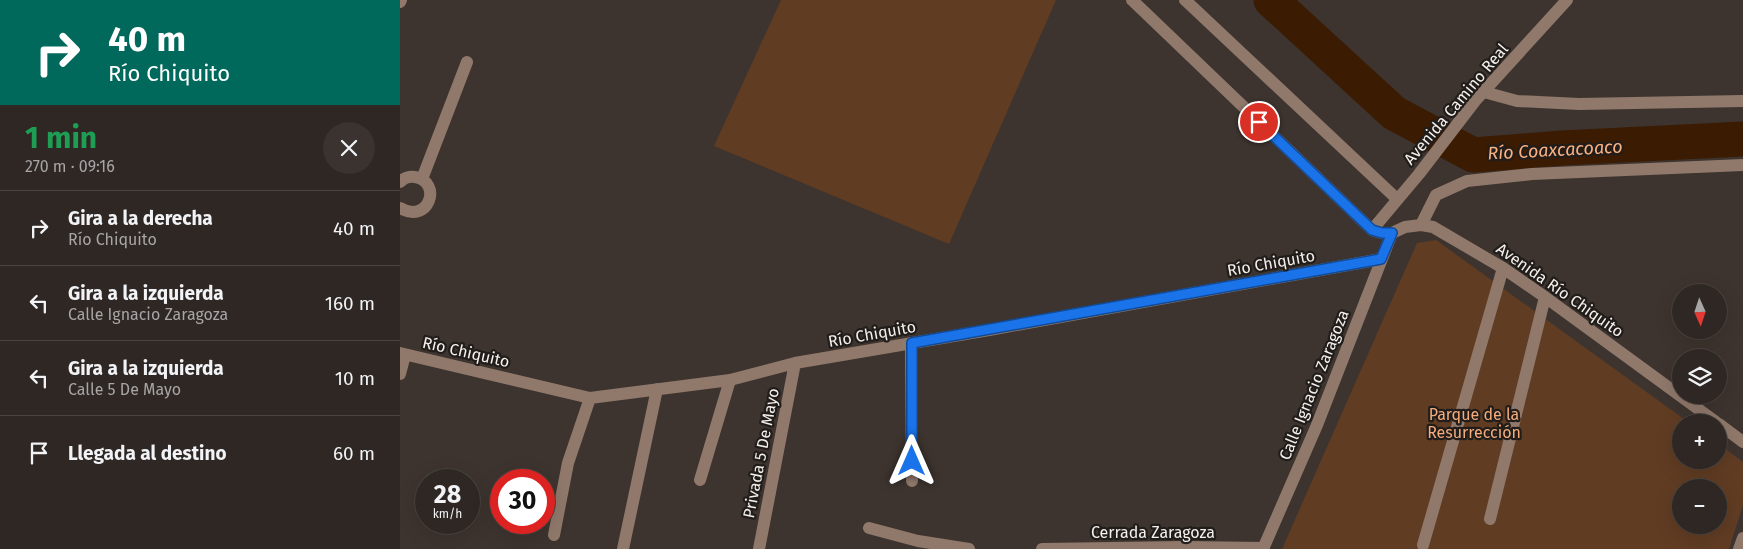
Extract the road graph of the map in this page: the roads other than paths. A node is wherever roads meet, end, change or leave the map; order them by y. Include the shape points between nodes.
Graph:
1 (1132, 0) edge
2 (1185, 0) edge
3 (1568, 0) edge
4 (467, 62) dead end
5 (1479, 97) junction
6 (1743, 101) edge
7 (1743, 165) edge
8 (422, 179) junction
9 (400, 182) edge
10 (1397, 199) junction
11 (400, 208) edge
12 (1421, 225) junction
13 (1372, 230) junction
14 (1392, 233) junction
15 (1381, 259) junction
16 (1503, 268) junction
17 (1545, 297) junction
18 (912, 343) junction
19 (403, 354) edge
20 (795, 363) junction
21 (400, 374) edge
22 (730, 380) junction
23 (657, 388) junction
24 (590, 398) junction
25 (1706, 414) edge
26 (1727, 430) edge
27 (1743, 442) edge
28 (700, 480) dead end
29 (912, 480) dead end
30 (1490, 519) dead end
31 (869, 528) dead end
32 (554, 535) dead end
33 (1743, 538) edge
34 (1423, 545) dead end
35 (1263, 548) edge
36 (623, 549) edge
37 (759, 549) edge
38 (969, 549) edge
39 (1042, 549) edge
40 (1739, 549) edge

1 - 13 street
2 - 10 street
3 - 5 street, Avenida Camino Real
4 - 8 street
5 - 6 street via 1553,103
5 - 10 street, Avenida Camino Real
7 - 12 street via 1532,174 1467,181 1436,196
8 - 9 street via 412,176
8 - 11 street via 429,186 431,197 427,206 418,212
10 - 13 street, Avenida Camino Real
12 - 14 street
12 - 16 street, Avenida Río Chiquito via 1434,227
13 - 14 street
14 - 15 street, Calle Ignacio Zaragoza
15 - 18 street, Río Chiquito
15 - 35 street, Calle Ignacio Zaragoza via 1318,425
16 - 17 street, Avenida Río Chiquito
16 - 34 street
17 - 25 street, Avenida Río Chiquito
17 - 30 street
18 - 20 street, Río Chiquito
18 - 29 street
19 - 21 street
19 - 24 street, Río Chiquito
20 - 22 street, Río Chiquito
20 - 37 street, Privada 5 De Mayo
22 - 23 street, Río Chiquito
22 - 28 street
23 - 24 street, Río Chiquito
23 - 36 street
24 - 32 street via 568,464
26 - 27 street, Avenida Río Chiquito
31 - 38 street via 918,541
33 - 40 street
35 - 39 street, Cerrada Zaragoza

